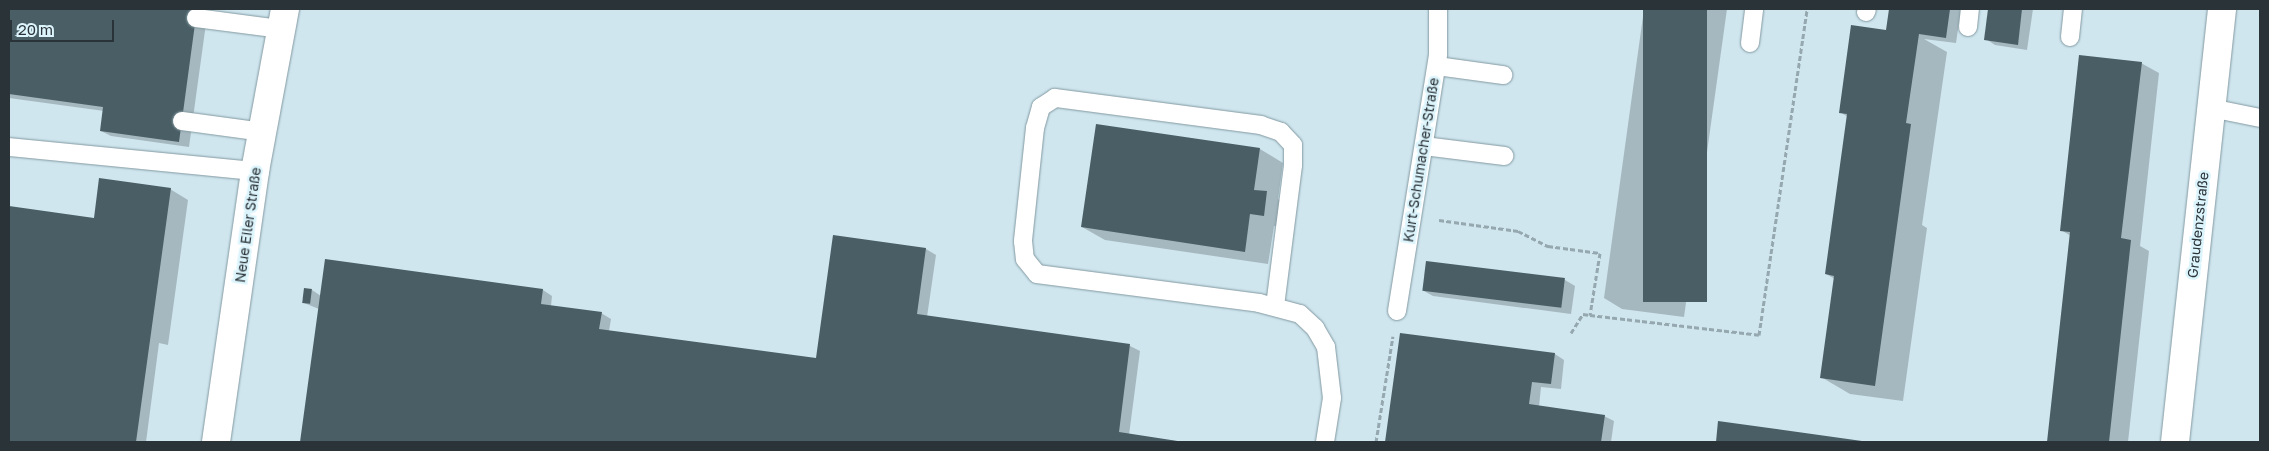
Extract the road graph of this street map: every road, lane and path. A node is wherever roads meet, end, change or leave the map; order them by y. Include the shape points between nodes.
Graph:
1 (1438, 9) edge
2 (1754, 9) edge
3 (1807, 9) edge
4 (1970, 9) edge
5 (2073, 9) edge
6 (2222, 9) edge
7 (216, 14) edge
8 (196, 18) dead end
9 (283, 19) edge
10 (1968, 26) dead end
11 (2070, 37) dead end
12 (1750, 43) dead end
13 (1437, 66) junction
14 (1503, 75) dead end
15 (2211, 108) junction
16 (2260, 118) edge
17 (182, 120) dead end
18 (262, 132) junction
19 (1424, 146) junction
20 (9, 147) edge
21 (1504, 156) dead end
22 (256, 171) junction
23 (1412, 216) junction
24 (1275, 306) junction
25 (1397, 311) joint
26 (1590, 315) junction
27 (1571, 333) dead end
28 (216, 442) edge
29 (1325, 442) edge
30 (1376, 442) edge
31 (2175, 442) edge

1 - 13 lane, Kurt-Schumacher-Straße
2 - 12 lane
3 - 26 path via 1759,335
4 - 10 lane
5 - 11 lane
6 - 15 street, Graudenzstraße
7 - 8 lane
7 - 9 lane
9 - 18 street, Neue Eiler Straße
13 - 14 lane
13 - 19 lane, Kurt-Schumacher-Straße
15 - 16 lane
15 - 31 street, Graudenzstraße
17 - 18 lane
18 - 22 street, Neue Eiler Straße
19 - 21 lane
19 - 23 lane, Kurt-Schumacher-Straße
20 - 22 lane
22 - 28 street, Neue Eiler Straße
23 - 25 lane, Kurt-Schumacher-Straße
23 - 26 path via 1518,231 1548,246 1600,253
24 - 24 lane via 1037,274 1025,259 1023,241 1035,128 1041,107 1055,98 1261,125 1281,132 1293,145 1293,165
24 - 29 lane via 1300,314 1315,328 1326,347 1332,398
25 - 30 path
26 - 27 path via 1583,314

